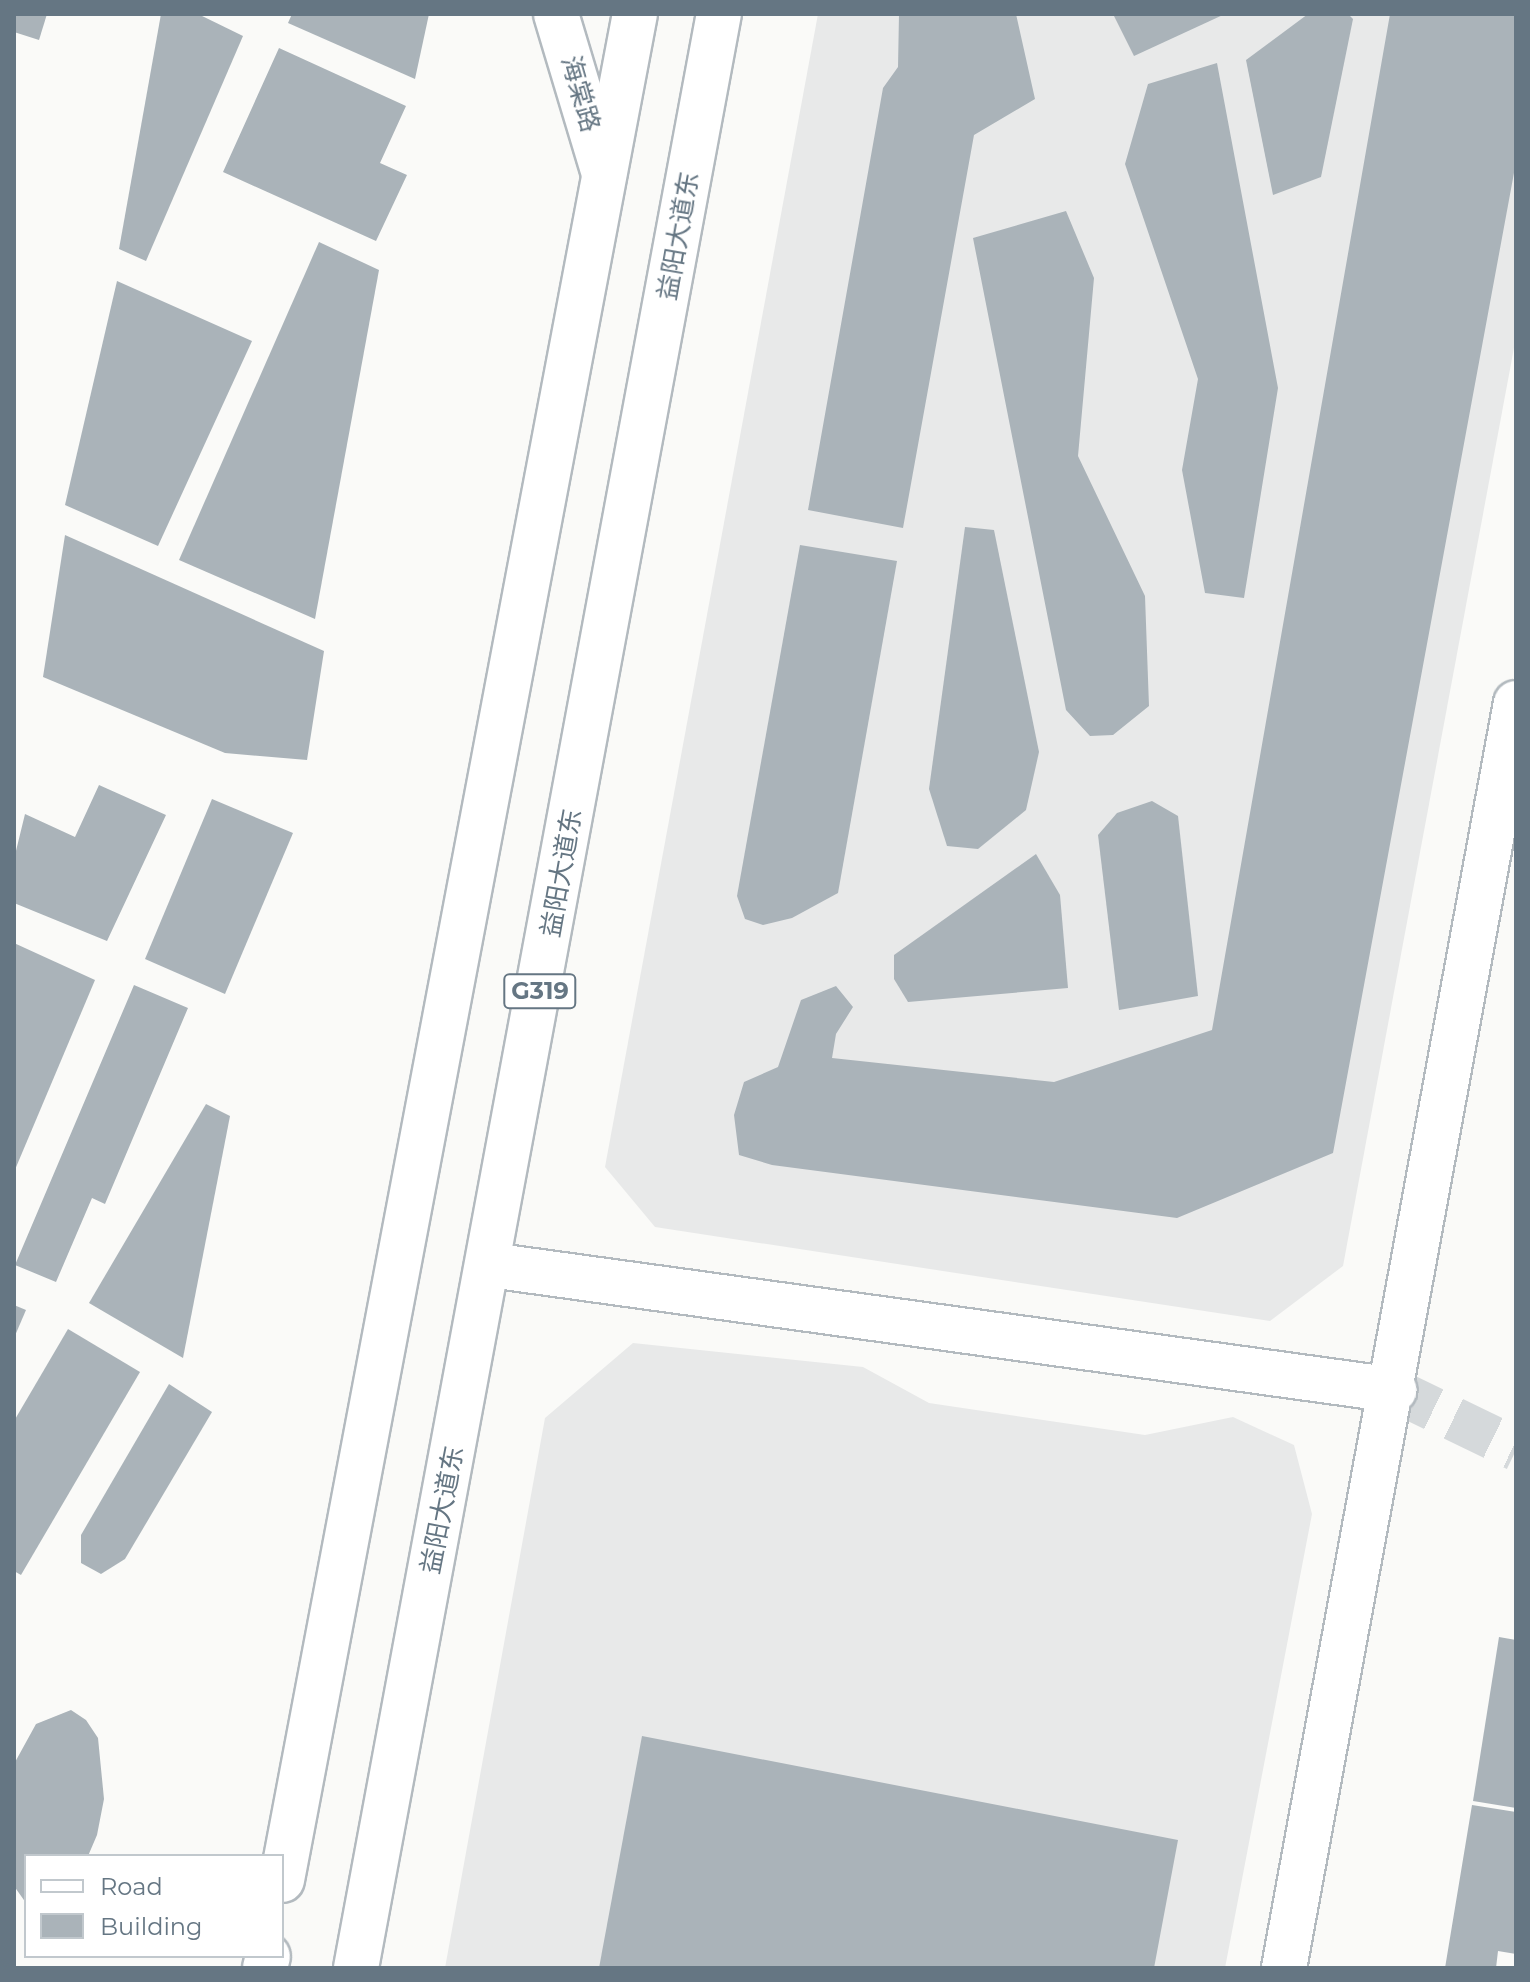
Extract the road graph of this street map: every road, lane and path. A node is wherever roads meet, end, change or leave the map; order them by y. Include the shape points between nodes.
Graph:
1 (556, 14) edge
2 (635, 14) edge
3 (719, 14) edge
4 (604, 174) junction
5 (1516, 703) edge
6 (490, 1265) junction
7 (1394, 1390) junction
8 (284, 1869) edge
9 (356, 1968) edge
10 (1284, 1968) edge

1 - 4 main road, 海棠路
2 - 4 main road
3 - 6 main road, 益阳大道东 / G319
4 - 8 main road
5 - 7 main road
6 - 7 main road
6 - 9 main road, 益阳大道东 / G319
7 - 10 main road

